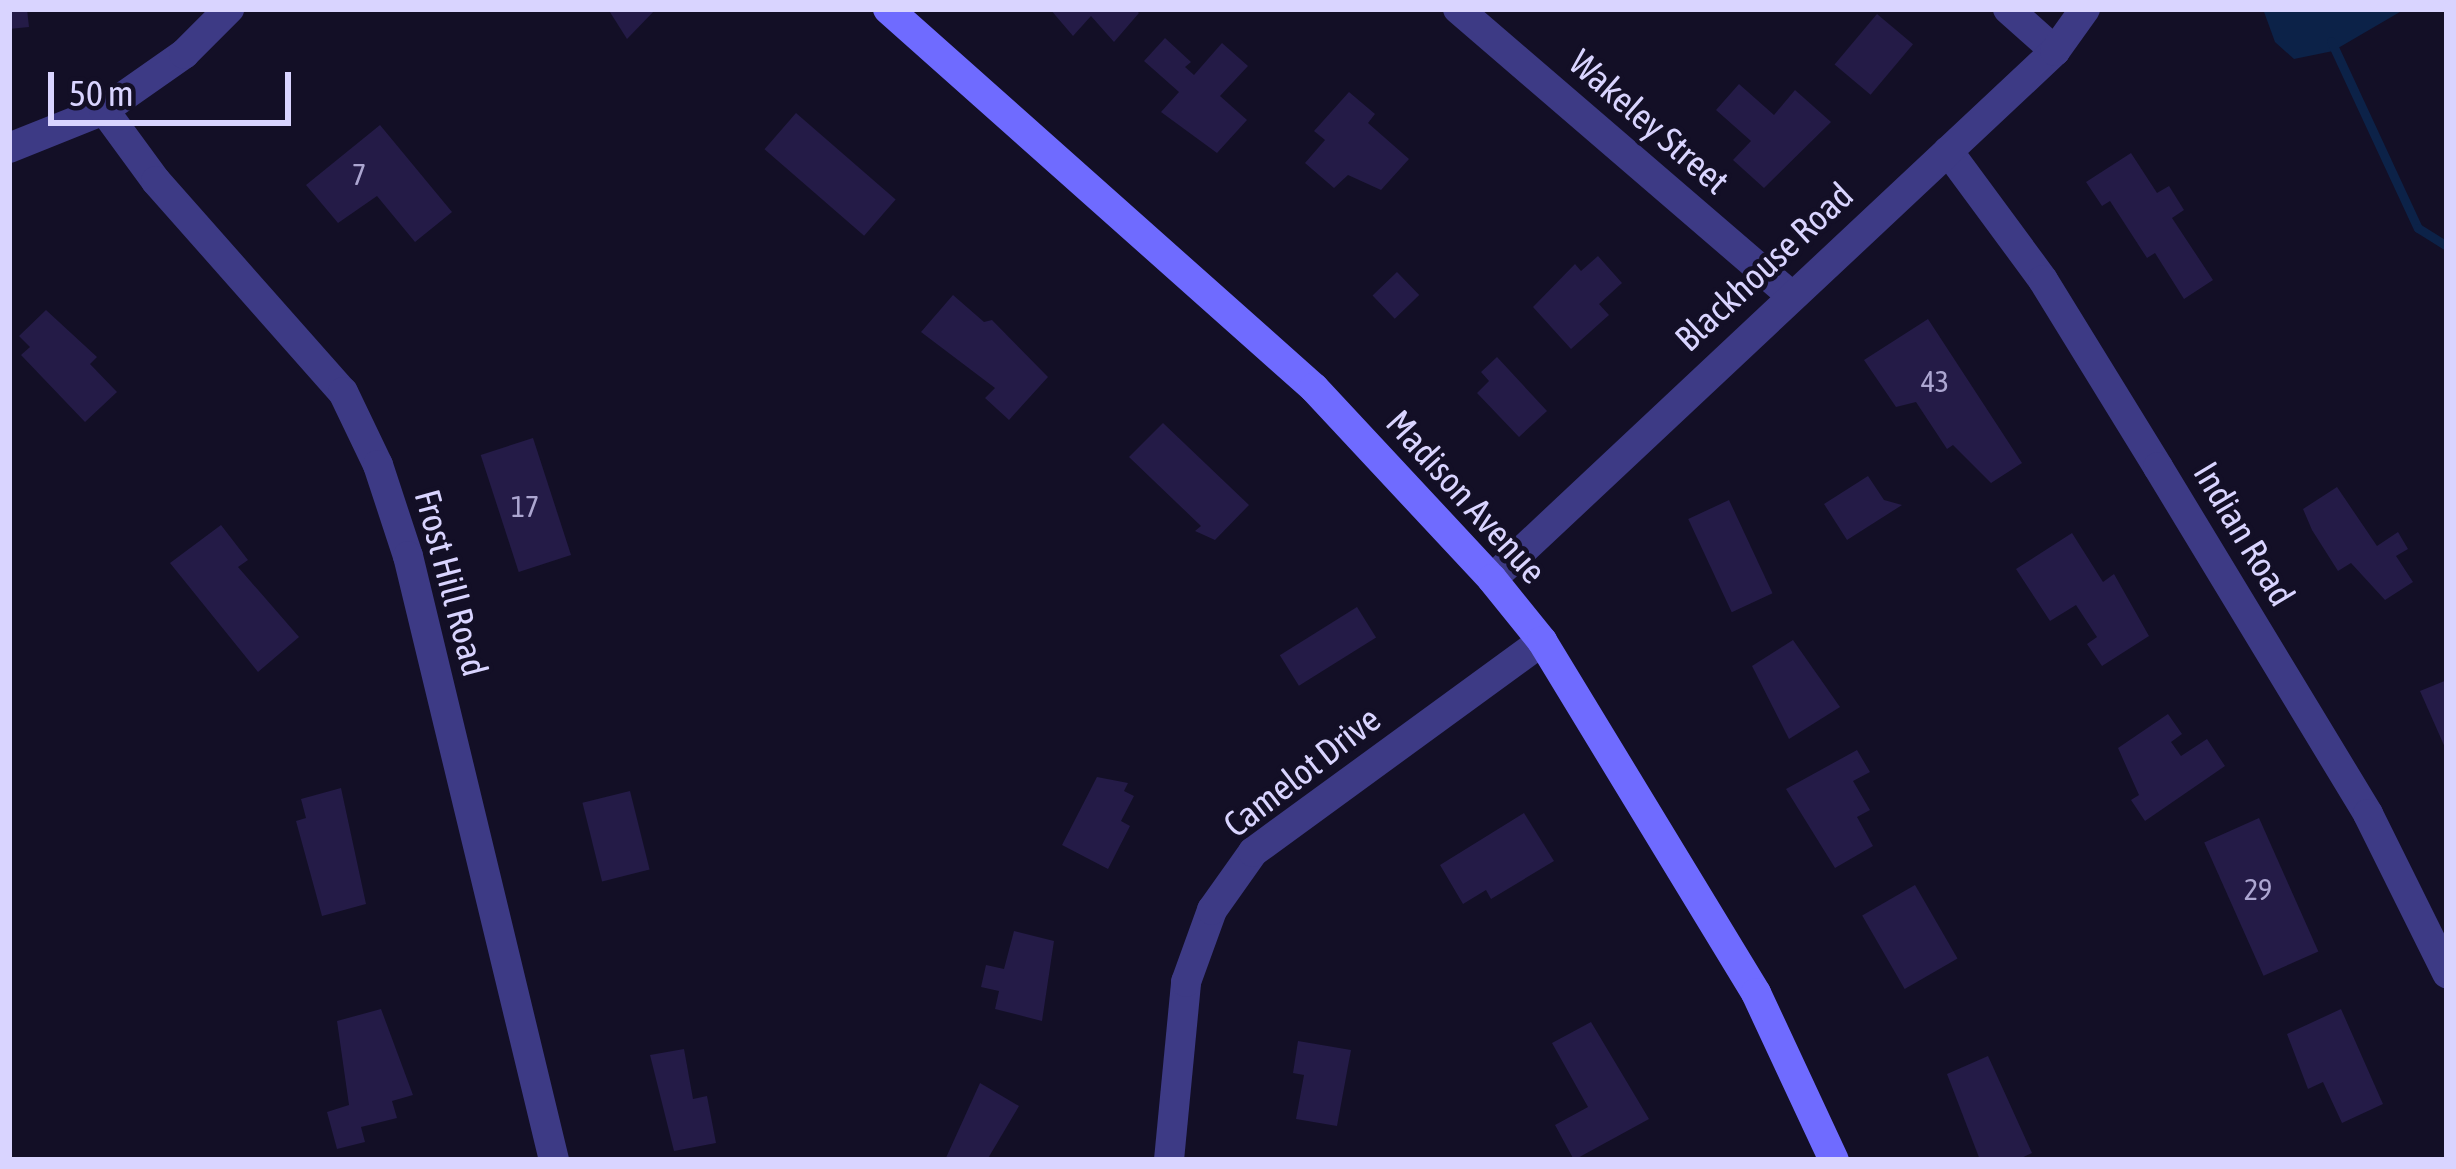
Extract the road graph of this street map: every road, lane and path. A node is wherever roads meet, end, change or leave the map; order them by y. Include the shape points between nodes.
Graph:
1 (229, 9) edge
2 (888, 9) edge
3 (1458, 9) edge
4 (2008, 9) edge
5 (2085, 9) edge
6 (2055, 51) junction
7 (104, 110) junction
8 (9, 148) edge
9 (1948, 151) junction
10 (1790, 295) junction
11 (1492, 580) junction
12 (1542, 641) junction
13 (2447, 973) edge
14 (554, 1160) edge
15 (1169, 1160) edge
16 (1834, 1160) edge

1 - 7 street via 184,54
2 - 11 street, Madison Avenue via 1314,388
3 - 10 street, Wakeley Street
4 - 6 street
5 - 6 street, Blackhouse Road
6 - 9 street, Blackhouse Road
7 - 8 street
7 - 14 street, Frost Hill Road via 156,181 344,392 378,465 408,556
9 - 10 street, Blackhouse Road
9 - 13 street, Indian Road via 2043,280 2147,448 2368,814
10 - 11 street, Blackhouse Road
11 - 12 street, Madison Avenue
12 - 15 street, Camelot Drive via 1253,852 1213,910 1186,982
12 - 16 street, Madison Avenue via 1756,993

